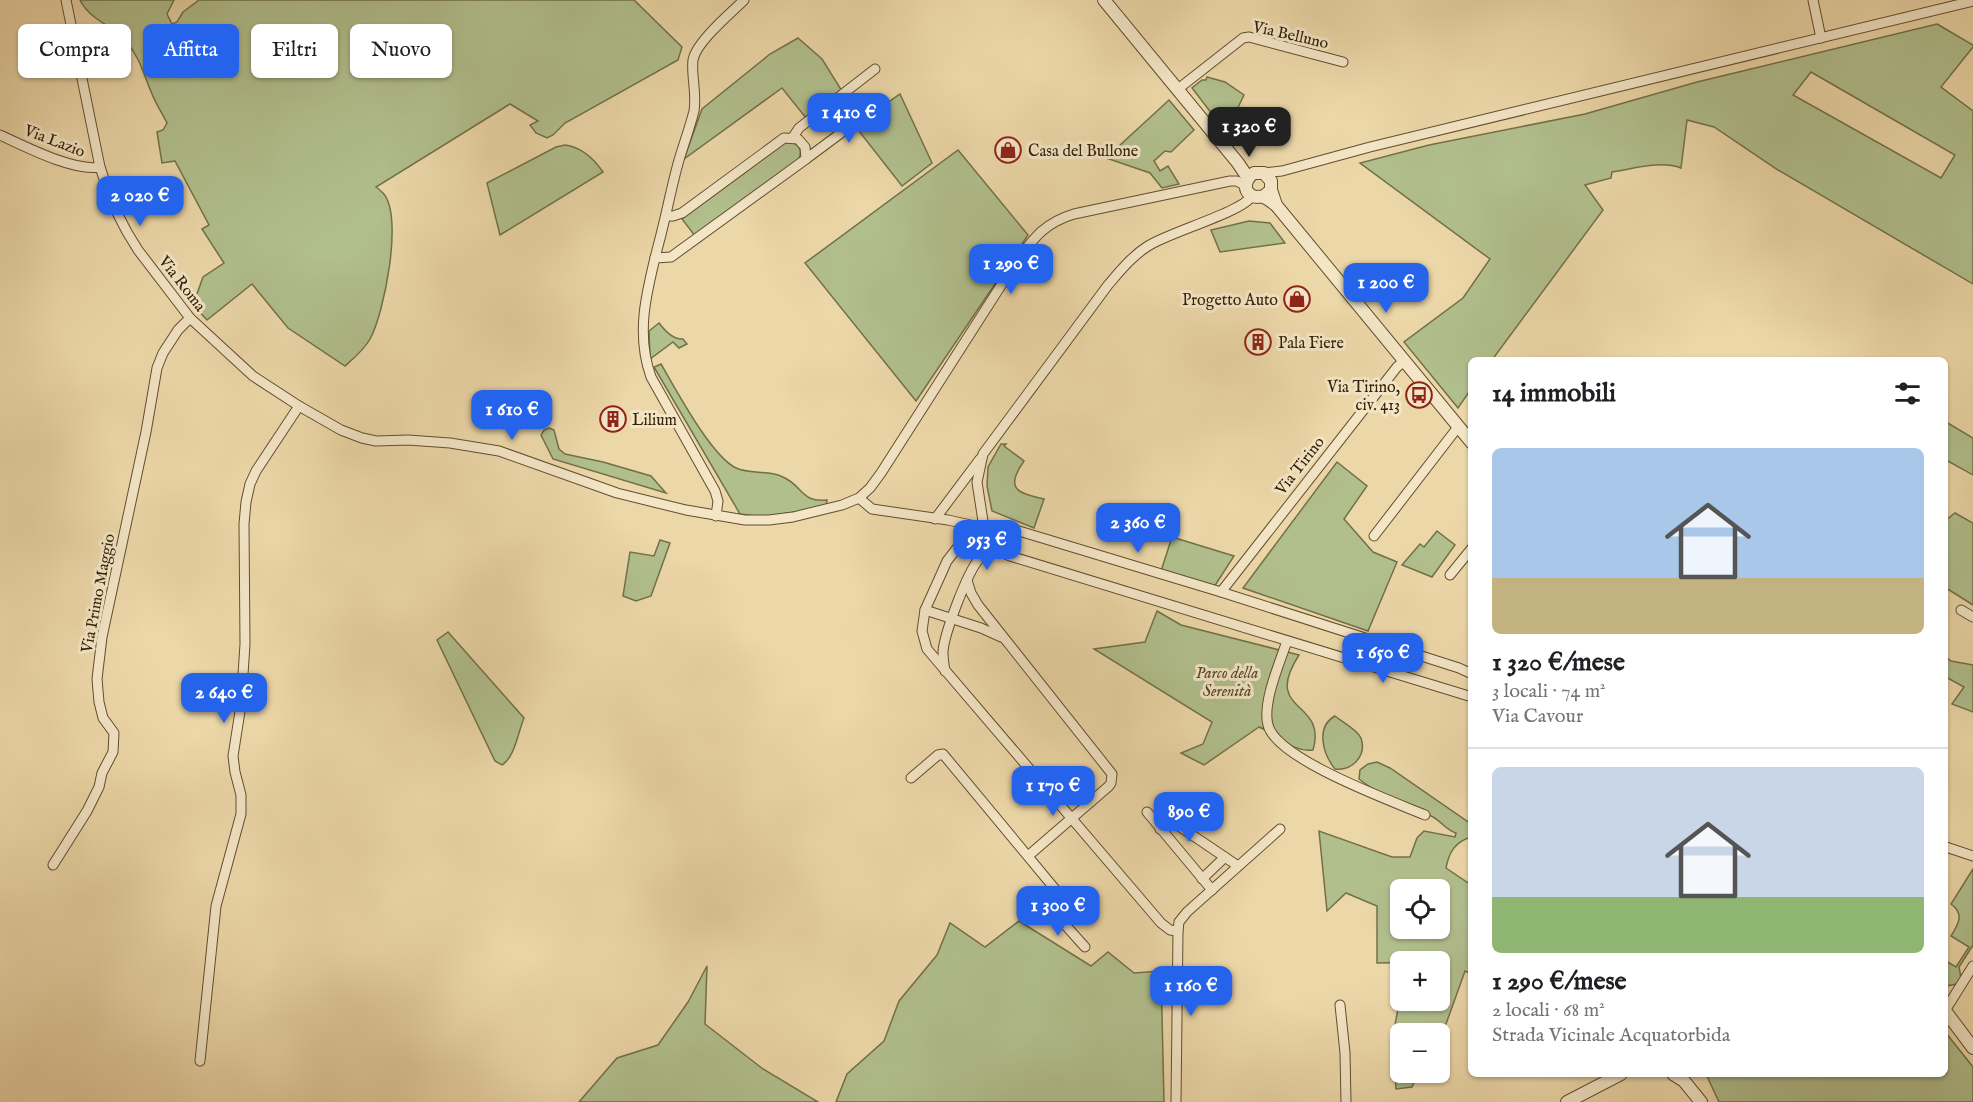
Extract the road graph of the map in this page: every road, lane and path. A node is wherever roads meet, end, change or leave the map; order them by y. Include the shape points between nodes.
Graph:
1 (66, 0) edge
2 (744, 0) edge
3 (1104, 0) edge
4 (1813, 0) edge
5 (1973, 1) edge
6 (1821, 38) junction
7 (1343, 62) dead end
8 (874, 69) dead end
9 (1178, 89) junction
10 (876, 107) dead end
11 (0, 135) edge
12 (793, 137) junction
13 (806, 159) junction
14 (100, 167) junction
15 (1282, 171) junction
16 (1259, 184) junction
17 (666, 216) junction
18 (655, 258) junction
19 (190, 318) junction
20 (1404, 360) junction
21 (299, 406) junction
22 (1458, 427) junction
23 (1468, 438) edge
24 (983, 454) junction
25 (859, 498) junction
26 (716, 516) junction
27 (932, 518) junction
28 (984, 528) junction
29 (1374, 536) dead end
30 (996, 550) junction
31 (1468, 553) edge
32 (1450, 575) dead end
33 (967, 580) junction
34 (1221, 592) junction
35 (925, 610) junction
36 (1960, 610) dead end
37 (1973, 617) edge
38 (953, 619) junction
39 (1004, 639) junction
40 (1287, 641) junction
41 (945, 672) junction
42 (1468, 673) edge
43 (1468, 696) edge
44 (911, 778) dead end
45 (1146, 812) dead end
46 (1425, 815) dead end
47 (1072, 818) junction
48 (1160, 829) junction
49 (1280, 829) dead end
50 (1948, 848) edge
51 (1028, 856) junction
52 (1973, 856) edge
53 (1225, 857) junction
54 (53, 865) dead end
55 (1238, 866) junction
56 (1202, 879) junction
57 (1212, 890) junction
58 (1025, 908) dead end
59 (1050, 908) junction
60 (1178, 931) junction
61 (1085, 947) dead end
62 (1973, 966) edge
63 (1340, 1005) dead end
64 (1948, 1007) edge
65 (1948, 1013) edge
66 (1973, 1048) edge
67 (200, 1060) dead end
68 (1615, 1077) edge
69 (1678, 1077) edge
70 (1176, 1102) edge
71 (1346, 1102) edge
72 (1567, 1102) edge
73 (1701, 1102) edge

1 - 14 street, Via Roma
2 - 17 street via 694,57 694,111
3 - 9 street
4 - 6 street
5 - 6 street
6 - 15 street
7 - 9 street, Via Belluno via 1243,38
8 - 12 street via 799,128
9 - 16 street
10 - 13 street
11 - 14 street, Via Lazio via 76,167
12 - 13 street via 806,147
12 - 17 street via 780,140 682,213
13 - 18 street via 672,257
14 - 19 street, Via Roma via 112,203 132,241
15 - 16 street
15 - 16 street
16 - 20 street
16 - 24 street via 1247,202 1157,241 1128,263 1092,305
16 - 25 street via 1230,181 1074,214 1046,227 1016,262 881,473
17 - 18 street
18 - 26 street via 643,318 646,363 715,490
19 - 21 street, Via Roma via 253,376
19 - 54 street, Via Primo Maggio via 178,330 157,368 102,637 99,702 103,718 114,733 113,752 91,803
20 - 22 street
20 - 34 street, Via Tirino
21 - 26 street, Via Roma via 362,438 450,443 499,451 617,493
21 - 67 street via 256,471 246,502 245,644 233,756 242,804 214,917
22 - 23 street
22 - 29 street
24 - 27 street
24 - 28 street via 977,482
25 - 26 street, Via Roma via 820,512 769,520
25 - 27 street via 872,509
27 - 28 street
28 - 30 street
28 - 34 street via 1019,531
28 - 35 street via 961,543 947,561
30 - 33 street via 978,560
30 - 40 street
31 - 32 street
33 - 38 street
33 - 39 street via 978,605
34 - 42 street
35 - 38 street
35 - 41 street via 923,641
36 - 37 street
38 - 39 street
38 - 41 street via 945,639
39 - 47 street via 1112,774 1112,783
40 - 43 street
40 - 46 street via 1267,717 1276,740 1305,762
41 - 47 street
44 - 51 street via 943,754
45 - 48 street
47 - 51 street
47 - 60 street via 1161,923
48 - 53 street via 1170,820
48 - 56 street
49 - 55 street
50 - 52 street
51 - 59 street via 1055,889
53 - 55 street
53 - 56 street
55 - 57 street
56 - 57 street
57 - 60 street via 1187,912
58 - 59 street via 1037,913
59 - 61 street
60 - 70 street
62 - 64 street
63 - 71 street
65 - 66 street
68 - 72 street
69 - 73 street

